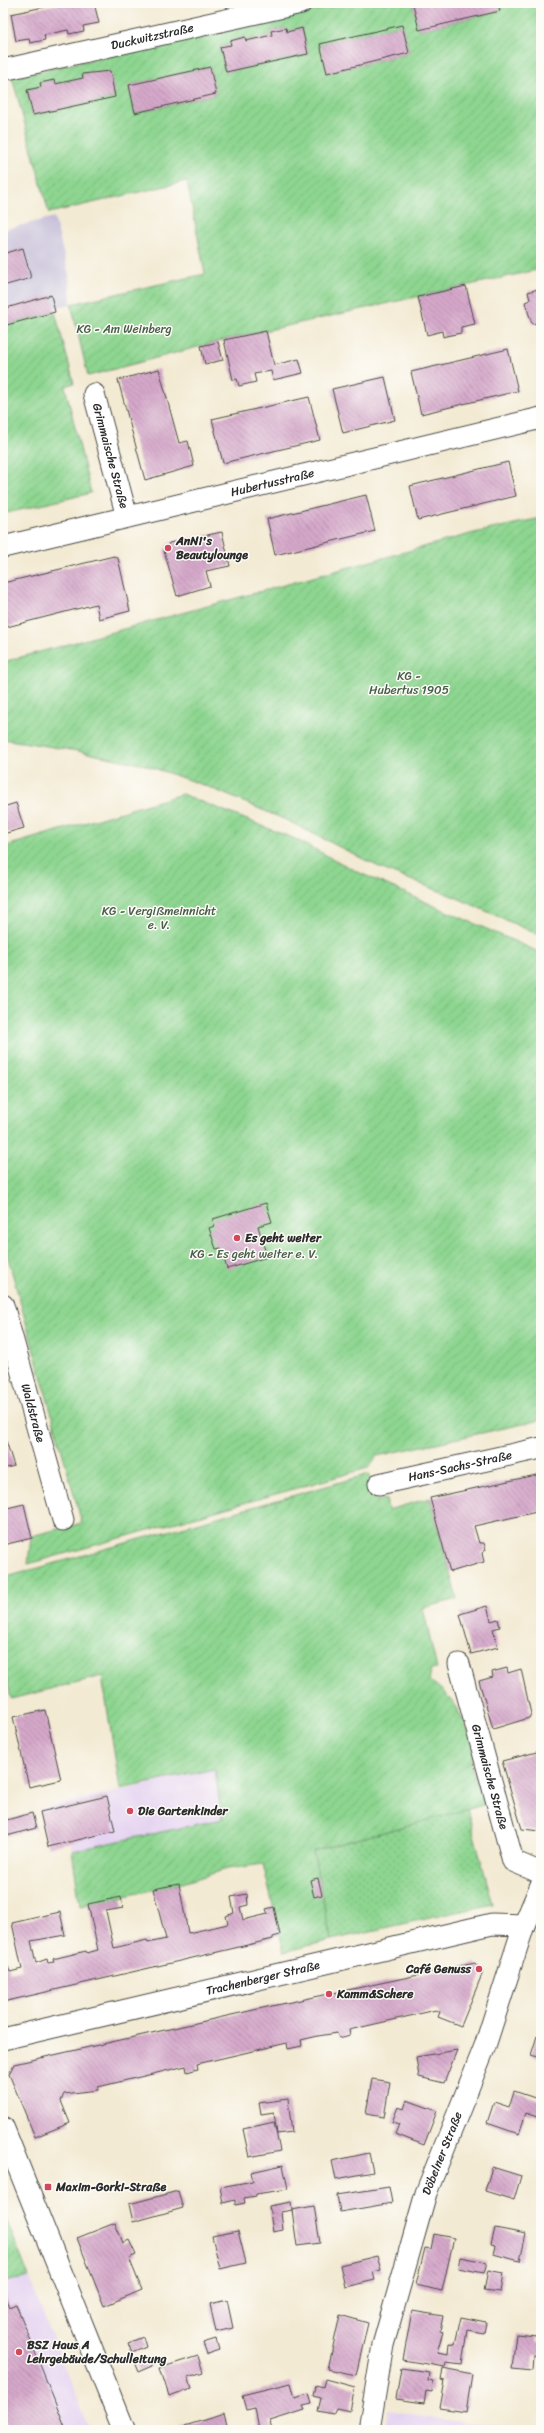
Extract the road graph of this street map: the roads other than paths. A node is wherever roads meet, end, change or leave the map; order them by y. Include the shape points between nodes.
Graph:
1 (301, 3) edge
2 (3, 70) edge
3 (94, 394) dead end
4 (541, 418) edge
5 (127, 518) junction
6 (3, 547) edge
7 (3, 1305) edge
8 (541, 1448) edge
9 (379, 1484) dead end
10 (63, 1520) dead end
11 (459, 1664) dead end
12 (541, 1873) edge
13 (541, 1885) edge
14 (524, 1925) junction
15 (3, 2039) edge
16 (3, 2128) edge
17 (124, 2430) edge
18 (369, 2430) edge

1 - 2 street, Duckwitzstraße
3 - 5 street, Grimmaische Straße
4 - 5 street, Hubertusstraße
5 - 6 street, Hubertusstraße
7 - 10 street, Waldstraße
8 - 9 street, Hans-Sachs-Straße
11 - 12 street, Grimmaische Straße via 513,1861
13 - 14 street, Döbelner Straße
14 - 15 street, Trachenberger Straße via 487,1925
14 - 18 street, Döbelner Straße via 485,2046 426,2193 409,2247 383,2345
16 - 17 street

